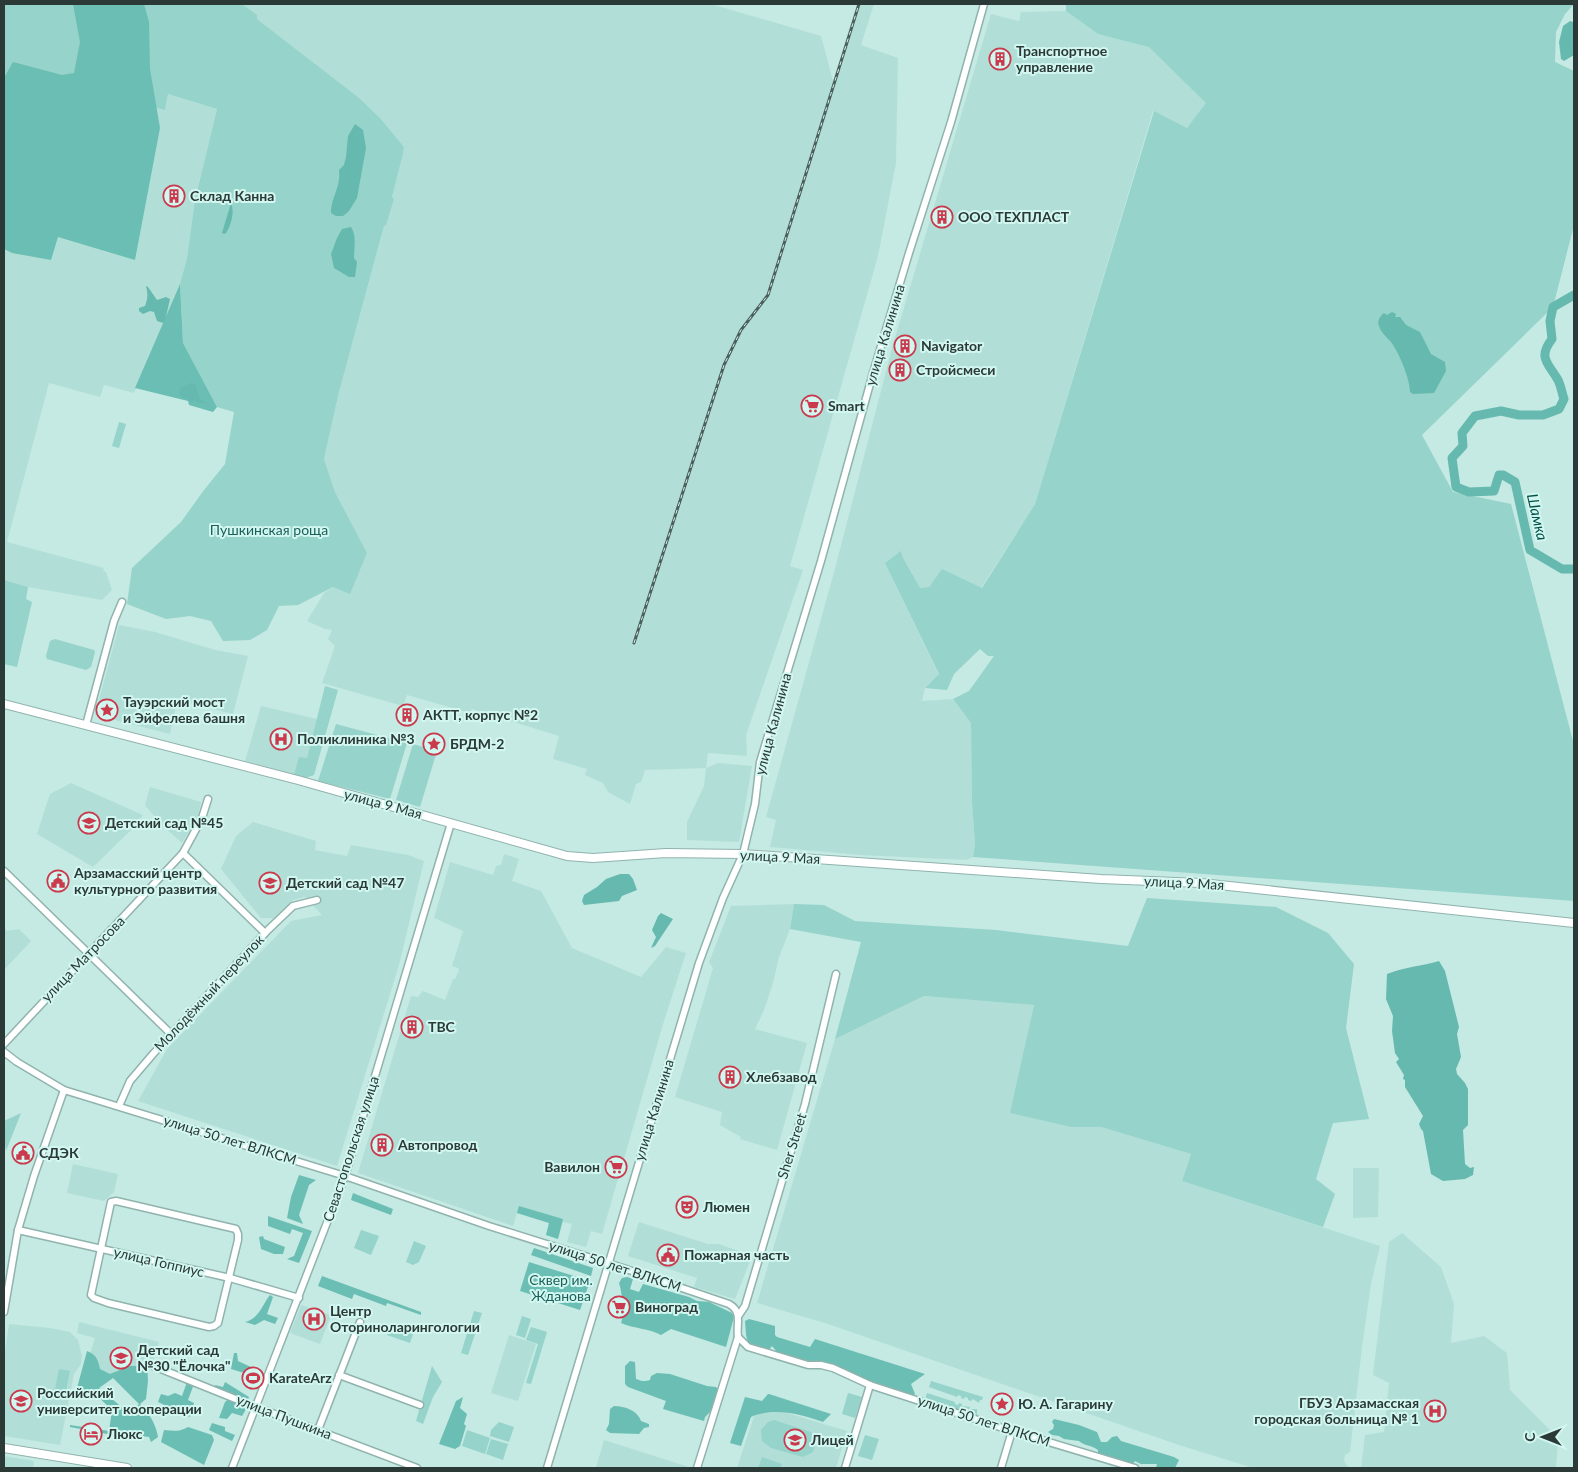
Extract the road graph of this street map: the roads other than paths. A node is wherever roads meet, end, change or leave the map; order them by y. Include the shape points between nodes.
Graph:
1 (984, 5) edge
2 (122, 602) dead end
3 (4, 704) edge
4 (86, 725) junction
5 (208, 799) dead end
6 (451, 822) junction
7 (183, 853) junction
8 (743, 854) junction
9 (4, 871) edge
10 (317, 900) dead end
11 (1574, 923) edge
12 (265, 933) junction
13 (89, 954) junction
14 (836, 974) dead end
15 (170, 1034) junction
16 (4, 1044) edge
17 (4, 1052) edge
18 (64, 1090) junction
19 (119, 1106) junction
20 (345, 1176) junction
21 (18, 1230) junction
22 (100, 1249) junction
23 (608, 1264) junction
24 (230, 1278) junction
25 (299, 1298) junction
26 (4, 1312) edge
27 (739, 1315) junction
28 (360, 1322) dead end
29 (738, 1338) junction
30 (151, 1365) dead end
31 (339, 1375) junction
32 (870, 1385) junction
33 (420, 1405) dead end
34 (256, 1407) junction
35 (318, 1430) junction
36 (1012, 1431) junction
37 (4, 1448) edge
38 (127, 1468) edge
39 (232, 1468) edge
40 (417, 1468) edge
41 (547, 1468) edge
42 (697, 1468) edge
43 (845, 1468) edge
44 (1000, 1468) edge
45 (1135, 1468) edge

1 - 8 street, улица Калинина via 760,762 755,804
2 - 4 street
3 - 4 main road, улица 9 Мая
4 - 6 main road, улица 9 Мая
5 - 7 street, улица Матросова via 202,818
6 - 8 main road, улица 9 Мая via 581,857
6 - 20 street, Севастопольская улица
7 - 12 street
7 - 13 street, улица Матросова
8 - 11 main road, улица 9 Мая via 1101,879 1201,882
8 - 23 street, улица Калинина via 698,963
9 - 13 street
10 - 12 street, Молодёжный переулок via 293,906
12 - 15 street, Молодёжный переулок
13 - 15 street
13 - 16 street, улица Матросова
14 - 27 street, Sher Street via 805,1104 746,1306
15 - 19 street, Молодёжный переулок via 130,1082
17 - 18 street, улица 50 лет ВЛКСМ
18 - 19 street, улица 50 лет ВЛКСМ
18 - 21 street
19 - 20 street, улица 50 лет ВЛКСМ
20 - 23 street, улица 50 лет ВЛКСМ
20 - 25 street, Севастопольская улица
21 - 22 street, улица Гоппиус
21 - 26 street
22 - 24 street, улица Гоппиус
22 - 24 street via 91,1295 101,1301 155,1315 214,1326 218,1323
22 - 24 street via 111,1202 125,1203 236,1229 238,1240
23 - 27 street, улица 50 лет ВЛКСМ via 730,1304
23 - 41 street, улица Калинина
24 - 25 street, улица Гоппиус
25 - 34 street, Севастопольская улица
27 - 29 street
28 - 31 street
29 - 32 street, улица 50 лет ВЛКСМ via 748,1347 833,1368
29 - 42 street
30 - 34 street, улица Пушкина
31 - 33 street
31 - 35 street
32 - 36 street, улица 50 лет ВЛКСМ
32 - 43 street
34 - 35 street, улица Пушкина
34 - 39 street, Севастопольская улица
35 - 40 street, улица Пушкина
36 - 44 street
36 - 45 street, улица 50 лет ВЛКСМ
37 - 38 main road

